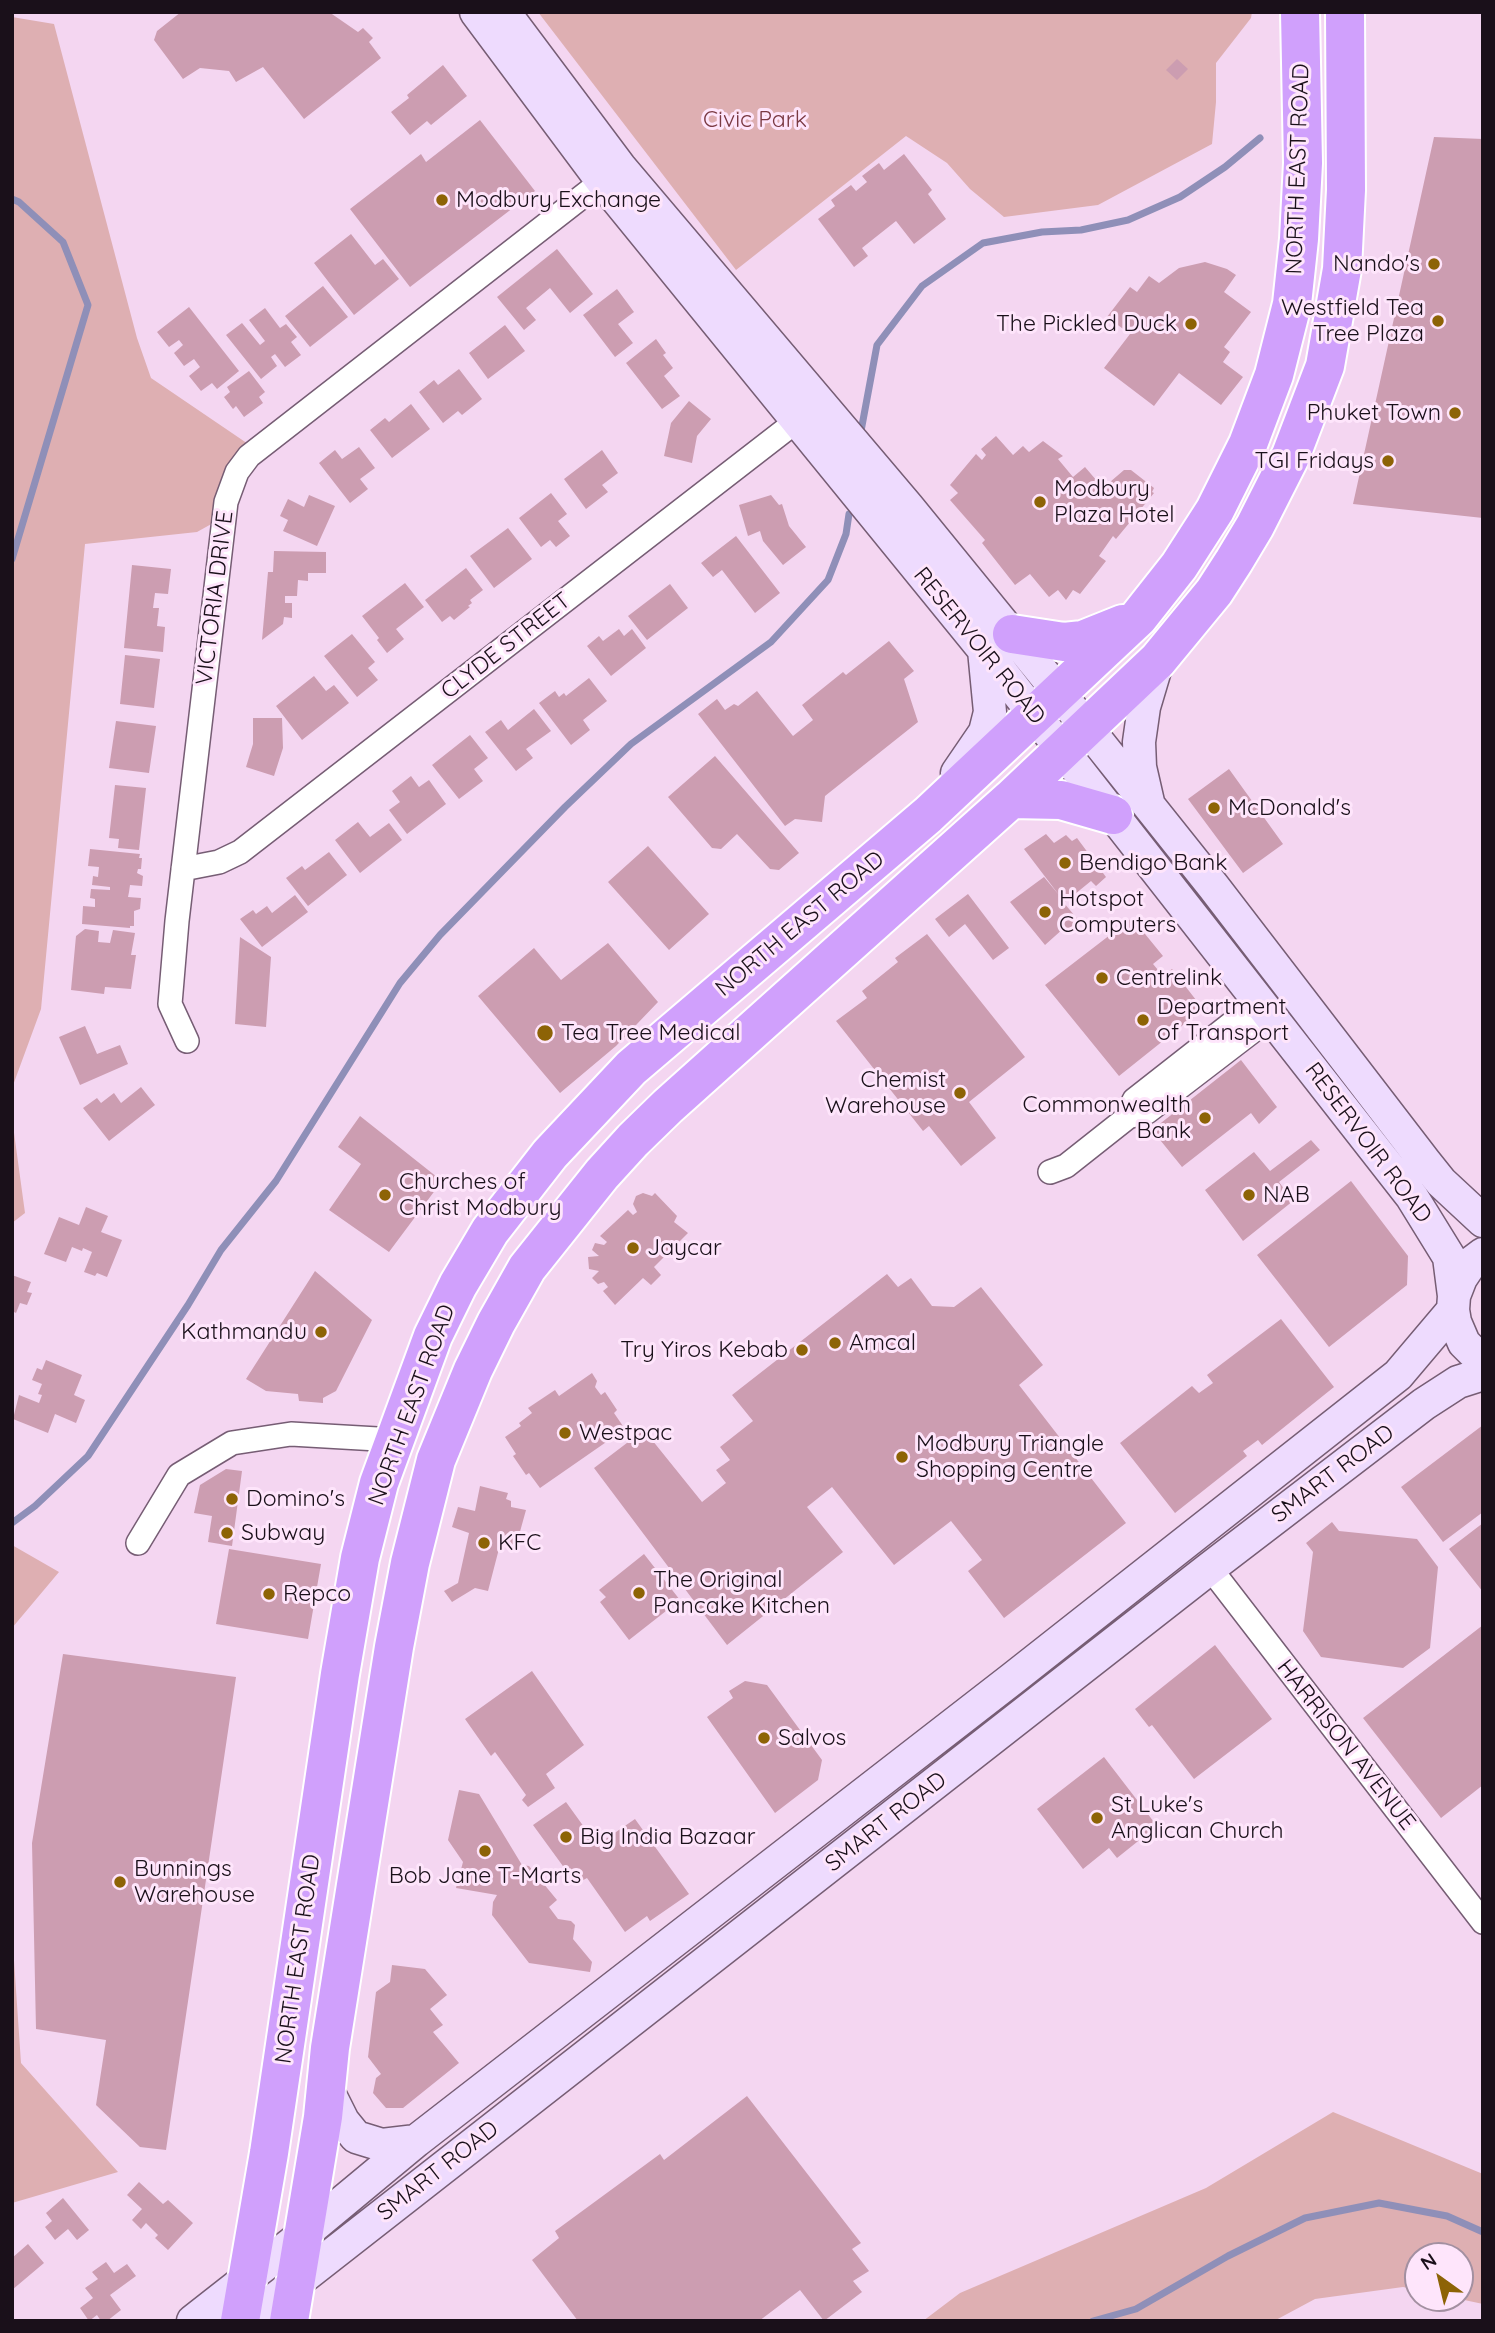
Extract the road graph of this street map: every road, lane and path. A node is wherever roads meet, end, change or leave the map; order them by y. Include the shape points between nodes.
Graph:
1 (476, 12) edge
2 (504, 12) edge
3 (1300, 12) edge
4 (1345, 12) edge
5 (1303, 75) junction
6 (1346, 78) junction
7 (611, 174) junction
8 (808, 412) junction
9 (1138, 618) junction
10 (998, 642) junction
11 (1158, 660) junction
12 (1046, 704) junction
13 (1074, 739) junction
14 (1011, 799) junction
15 (1149, 806) junction
16 (928, 815) junction
17 (1112, 815) junction
18 (183, 869) junction
19 (1265, 1010) junction
20 (187, 1041) dead end
21 (1049, 1172) dead end
22 (1483, 1221) edge
23 (1483, 1254) edge
24 (527, 1268) junction
25 (1454, 1303) junction
26 (1483, 1362) edge
27 (422, 1367) junction
28 (1483, 1374) edge
29 (395, 1440) junction
30 (440, 1450) junction
31 (138, 1543) dead end
32 (1210, 1568) junction
33 (1483, 1922) edge
34 (326, 2087) junction
35 (416, 2141) junction
36 (304, 2234) junction
37 (247, 2278) junction
38 (295, 2282) junction
39 (193, 2321) edge
40 (240, 2321) edge
41 (247, 2321) edge
42 (289, 2321) edge

1 - 7 main road, RESERVOIR ROAD
2 - 7 main road, RESERVOIR ROAD
3 - 5 highway, NORTH EAST ROAD
4 - 6 highway, NORTH EAST ROAD
5 - 6 highway
5 - 9 highway, NORTH EAST ROAD via 1299,239 1292,304 1273,375 1248,444 1215,510
6 - 11 highway, NORTH EAST ROAD via 1342,269 1325,366 1291,455 1255,526 1214,592
7 - 8 main road, RESERVOIR ROAD
7 - 18 street, VICTORIA DRIVE via 257,450 237,472 226,502
8 - 10 main road, RESERVOIR ROAD via 908,507
8 - 18 street, CLYDE STREET via 240,852 219,862
9 - 10 highway via 1083,640
9 - 12 highway, NORTH EAST ROAD
10 - 12 main road, RESERVOIR ROAD
10 - 16 main road via 985,733
11 - 13 highway, NORTH EAST ROAD
11 - 15 main road via 1139,742
12 - 13 main road, RESERVOIR ROAD
12 - 16 highway, NORTH EAST ROAD
13 - 14 highway, NORTH EAST ROAD
13 - 15 main road, RESERVOIR ROAD
13 - 17 main road, RESERVOIR ROAD
14 - 17 highway via 1060,800
14 - 24 highway, NORTH EAST ROAD via 668,1105 602,1174
15 - 22 main road, RESERVOIR ROAD via 1441,1182
16 - 27 highway, NORTH EAST ROAD via 631,1068 550,1154 491,1231 441,1318
17 - 19 main road, RESERVOIR ROAD
18 - 20 street, VICTORIA DRIVE via 170,1004
19 - 21 street via 1147,1112 1128,1117 1066,1166
19 - 25 main road, RESERVOIR ROAD via 1425,1215 1449,1258
23 - 25 main road, SMART ROAD via 1465,1270
24 - 27 highway via 506,1263 462,1326
24 - 30 highway, NORTH EAST ROAD via 473,1370
25 - 26 main road, RESERVOIR ROAD via 1455,1322 1464,1343
25 - 35 main road, SMART ROAD via 1398,1376
27 - 29 highway, NORTH EAST ROAD
28 - 32 main road, SMART ROAD via 1458,1382 1424,1404
29 - 30 highway
29 - 31 street via 291,1434 232,1443 179,1475
29 - 37 highway, NORTH EAST ROAD via 360,1558
30 - 34 highway, NORTH EAST ROAD via 410,1563 394,1647
32 - 33 street, HARRISON AVENUE
32 - 38 main road, SMART ROAD
34 - 35 main road via 356,2137 382,2145
34 - 36 highway, NORTH EAST ROAD
35 - 36 main road, SMART ROAD
36 - 37 main road, SMART ROAD
36 - 38 highway, NORTH EAST ROAD
37 - 39 main road, SMART ROAD
37 - 40 highway, NORTH EAST ROAD
38 - 41 main road, SMART ROAD
38 - 42 highway, NORTH EAST ROAD

